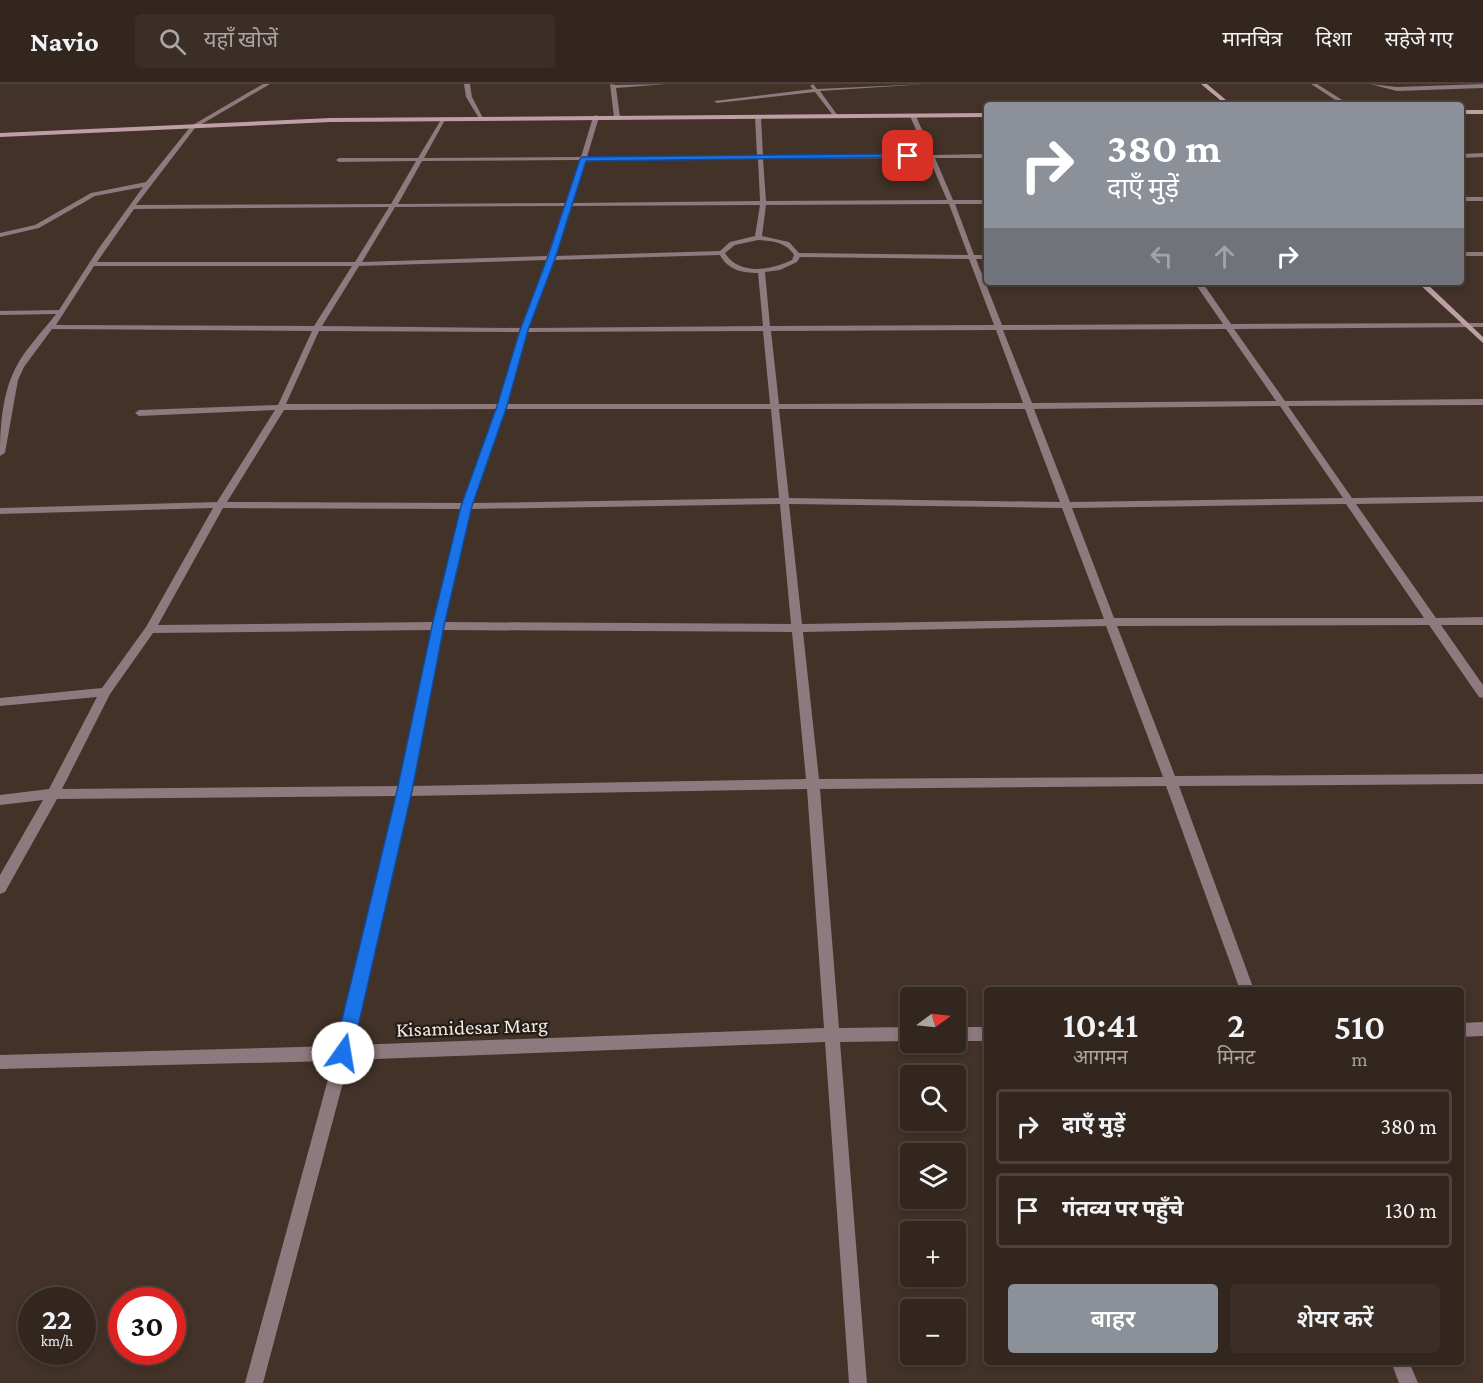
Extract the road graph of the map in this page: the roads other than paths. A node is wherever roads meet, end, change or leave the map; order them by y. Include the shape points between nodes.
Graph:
1 (267, 84) edge
2 (467, 84) edge
3 (663, 84) edge
4 (812, 84) edge
5 (924, 84) edge
6 (1204, 84) edge
7 (1314, 84) edge
8 (1373, 84) edge
9 (1470, 85) edge
10 (613, 86) edge
11 (1483, 86) edge
12 (818, 90) junction
13 (1483, 93) edge
14 (717, 101) dead end
15 (1225, 102) edge
16 (1342, 102) edge
17 (1464, 112) edge
18 (1483, 112) edge
19 (984, 115) edge
20 (835, 116) junction
21 (913, 116) junction
22 (596, 117) junction
23 (617, 117) junction
24 (758, 117) junction
25 (482, 119) junction
26 (442, 120) junction
27 (193, 127) junction
28 (0, 135) edge
29 (929, 155) junction
30 (1483, 155) edge
31 (984, 156) edge
32 (1464, 156) edge
33 (1469, 156) junction
34 (422, 158) junction
35 (760, 158) junction
36 (583, 159) junction
37 (339, 160) dead end
38 (1483, 165) edge
39 (148, 184) junction
40 (1464, 199) edge
41 (1483, 199) edge
42 (951, 202) junction
43 (984, 202) edge
44 (395, 203) junction
45 (570, 203) junction
46 (763, 203) junction
47 (132, 207) junction
48 (0, 235) edge
49 (758, 238) junction
50 (722, 253) junction
51 (1464, 254) edge
52 (1483, 254) edge
53 (798, 255) junction
54 (971, 257) junction
55 (984, 257) edge
56 (551, 259) junction
57 (94, 264) junction
58 (356, 264) junction
59 (761, 271) junction
60 (1200, 285) edge
61 (1424, 285) edge
62 (61, 312) junction
63 (0, 313) edge
64 (1229, 324) junction
65 (1466, 325) junction
66 (1483, 325) edge
67 (996, 326) junction
68 (49, 327) junction
69 (767, 329) junction
70 (316, 330) junction
71 (524, 330) junction
72 (1483, 341) edge
73 (1483, 402) edge
74 (1283, 404) junction
75 (502, 406) junction
76 (774, 406) junction
77 (1028, 406) junction
78 (281, 407) junction
79 (139, 413) dead end
80 (4, 414) edge
81 (0, 453) edge
82 (1483, 499) edge
83 (1349, 500) junction
84 (786, 501) junction
85 (220, 505) junction
86 (466, 506) junction
87 (1066, 506) junction
88 (0, 511) edge
89 (1483, 621) edge
90 (1111, 622) junction
91 (1432, 622) junction
92 (438, 626) junction
93 (798, 628) junction
94 (150, 629) junction
95 (105, 692) junction
96 (1483, 694) edge
97 (0, 702) edge
98 (1483, 779) edge
99 (1172, 782) junction
100 (813, 784) junction
101 (404, 791) junction
102 (53, 794) junction
103 (0, 800) edge
104 (0, 888) edge
105 (1246, 987) edge
106 (1483, 1029) edge
107 (1464, 1030) edge
108 (900, 1034) edge
109 (966, 1034) edge
110 (984, 1034) edge
111 (830, 1035) junction
112 (343, 1053) junction
113 (0, 1062) edge
114 (1401, 1365) edge
115 (255, 1383) edge
116 (858, 1383) edge
117 (1409, 1383) edge

1 - 27 street
2 - 25 street via 469,97
3 - 10 street
4 - 12 street
5 - 12 street
6 - 15 street
7 - 16 street
8 - 9 street via 1397,89
9 - 11 street
9 - 13 street
10 - 23 street
12 - 14 street
12 - 20 street
17 - 18 street
19 - 21 street
20 - 21 street
20 - 24 street
21 - 29 street
22 - 23 street
22 - 25 street
22 - 36 street
23 - 24 street
24 - 35 street
25 - 26 street
26 - 27 street via 331,120
26 - 34 street
27 - 28 street
27 - 39 street
29 - 31 street
29 - 35 street
29 - 42 street
30 - 33 street
32 - 33 street
33 - 38 street
34 - 36 street
34 - 37 street
34 - 44 street
35 - 36 street
35 - 46 street
36 - 45 street
39 - 47 street
39 - 48 street via 93,194 37,227
40 - 41 street
42 - 43 street
42 - 46 street
42 - 54 street
44 - 45 street
44 - 47 street
44 - 58 street
45 - 46 street
45 - 56 street
46 - 49 street
47 - 57 street
49 - 50 street via 733,243
49 - 53 street via 781,241
50 - 56 street
50 - 59 street via 732,266
51 - 52 street
53 - 54 street
53 - 59 street via 787,266
54 - 55 street
54 - 67 street
56 - 58 street
56 - 71 street
57 - 58 street
57 - 62 street
58 - 70 street
59 - 69 street
60 - 64 street
61 - 65 street
62 - 63 street
62 - 68 street
64 - 65 street
64 - 67 street
64 - 74 street
65 - 66 street
65 - 72 street
67 - 69 street
67 - 77 street
68 - 70 street
68 - 80 street via 20,367
69 - 71 street
69 - 76 street
70 - 71 street
70 - 78 street
71 - 75 street
73 - 74 street
74 - 77 street
74 - 83 street
75 - 76 street
75 - 78 street
75 - 86 street
76 - 77 street
76 - 84 street
77 - 87 street
78 - 79 street
78 - 85 street
80 - 81 street
82 - 83 street
83 - 87 street
83 - 91 street
84 - 86 street
84 - 87 street
84 - 93 street
85 - 86 street
85 - 88 street
85 - 94 street
86 - 92 street
87 - 90 street
89 - 91 street
90 - 91 street
90 - 93 street
90 - 99 street
91 - 96 street
92 - 93 street
92 - 94 street
92 - 101 street
93 - 100 street
94 - 95 street
95 - 97 street
95 - 102 street
98 - 99 street
99 - 100 street
99 - 105 street
100 - 101 street
100 - 111 street
101 - 102 street
101 - 112 street
102 - 103 street
102 - 104 street
106 - 107 street
108 - 111 street, Kisamidesar Marg
109 - 110 street
111 - 112 street, Kisamidesar Marg
111 - 116 street
112 - 113 street, Kisamidesar Marg
112 - 115 street
114 - 117 street

